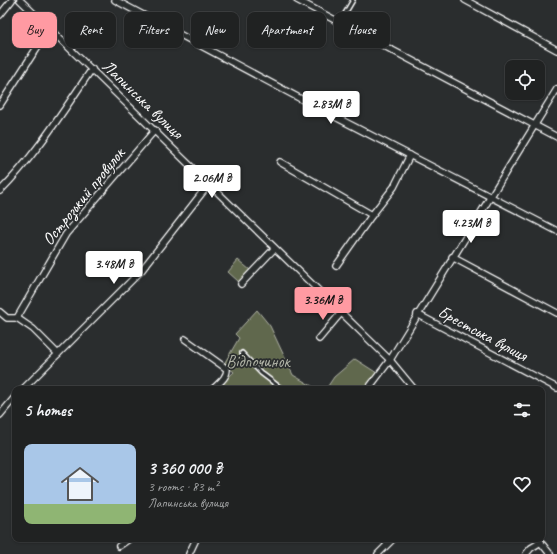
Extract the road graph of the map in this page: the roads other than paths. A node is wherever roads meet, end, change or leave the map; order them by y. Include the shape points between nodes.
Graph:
1 (12, 0) edge
2 (20, 0) edge
3 (115, 0) edge
4 (297, 0) edge
5 (353, 0) edge
6 (465, 0) edge
7 (32, 12) edge
8 (346, 12) edge
9 (0, 15) edge
10 (334, 19) edge
11 (57, 36) edge
12 (37, 48) edge
13 (389, 48) edge
14 (557, 50) edge
15 (92, 69) junction
16 (557, 89) edge
17 (0, 105) edge
18 (534, 125) junction
19 (155, 130) junction
20 (557, 137) edge
21 (410, 155) junction
22 (280, 162) dead end
23 (209, 184) junction
24 (0, 191) edge
25 (490, 196) junction
26 (372, 215) junction
27 (557, 231) edge
28 (274, 248) junction
29 (452, 257) junction
30 (336, 266) dead end
31 (241, 284) dead end
32 (0, 312) edge
33 (341, 313) junction
34 (557, 313) edge
35 (417, 314) junction
36 (17, 318) junction
37 (185, 338) dead end
38 (318, 339) dead end
39 (242, 353) dead end
40 (58, 354) junction
41 (390, 360) junction
42 (26, 386) edge
43 (215, 386) edge
44 (278, 386) edge
45 (370, 386) edge
46 (412, 386) edge
47 (557, 388) edge
48 (12, 401) edge
49 (0, 415) edge
50 (125, 542) edge
51 (195, 542) edge
52 (384, 542) edge
53 (390, 542) edge
54 (537, 542) edge
55 (541, 542) edge
56 (387, 545) junction
57 (119, 546) dead end
58 (189, 554) edge
59 (378, 554) edge
60 (526, 554) edge
61 (550, 554) edge

1 - 9 street
2 - 7 street, Лапинська вулиця
3 - 21 street
4 - 10 street
5 - 8 lane
6 - 14 street
11 - 15 street, Лапинська вулиця
12 - 17 street
13 - 18 street
15 - 19 street, Лапинська вулиця
15 - 24 street via 33,153
16 - 18 street
18 - 20 street
18 - 25 street
19 - 23 street, Лапинська вулиця
19 - 36 street, Острозький провулок via 66,234
21 - 25 street
21 - 26 street via 394,187
22 - 26 street
23 - 28 street, Лапинська вулиця
23 - 40 street via 141,270
25 - 27 street
25 - 29 street
26 - 30 street
28 - 31 street
28 - 33 street, Лапинська вулиця
29 - 34 street
29 - 35 street
32 - 36 street via 7,318
33 - 38 street
33 - 41 street, Лапинська вулиця
35 - 41 street
35 - 47 street, Брестська вулиця
36 - 40 street via 34,329
37 - 43 street via 226,369 226,375
39 - 44 lane
40 - 42 street
41 - 45 street
41 - 46 street, Лапинська вулиця
48 - 49 street
50 - 57 street
51 - 58 street
52 - 56 lane
53 - 56 street
54 - 60 street
55 - 61 street
56 - 59 street

